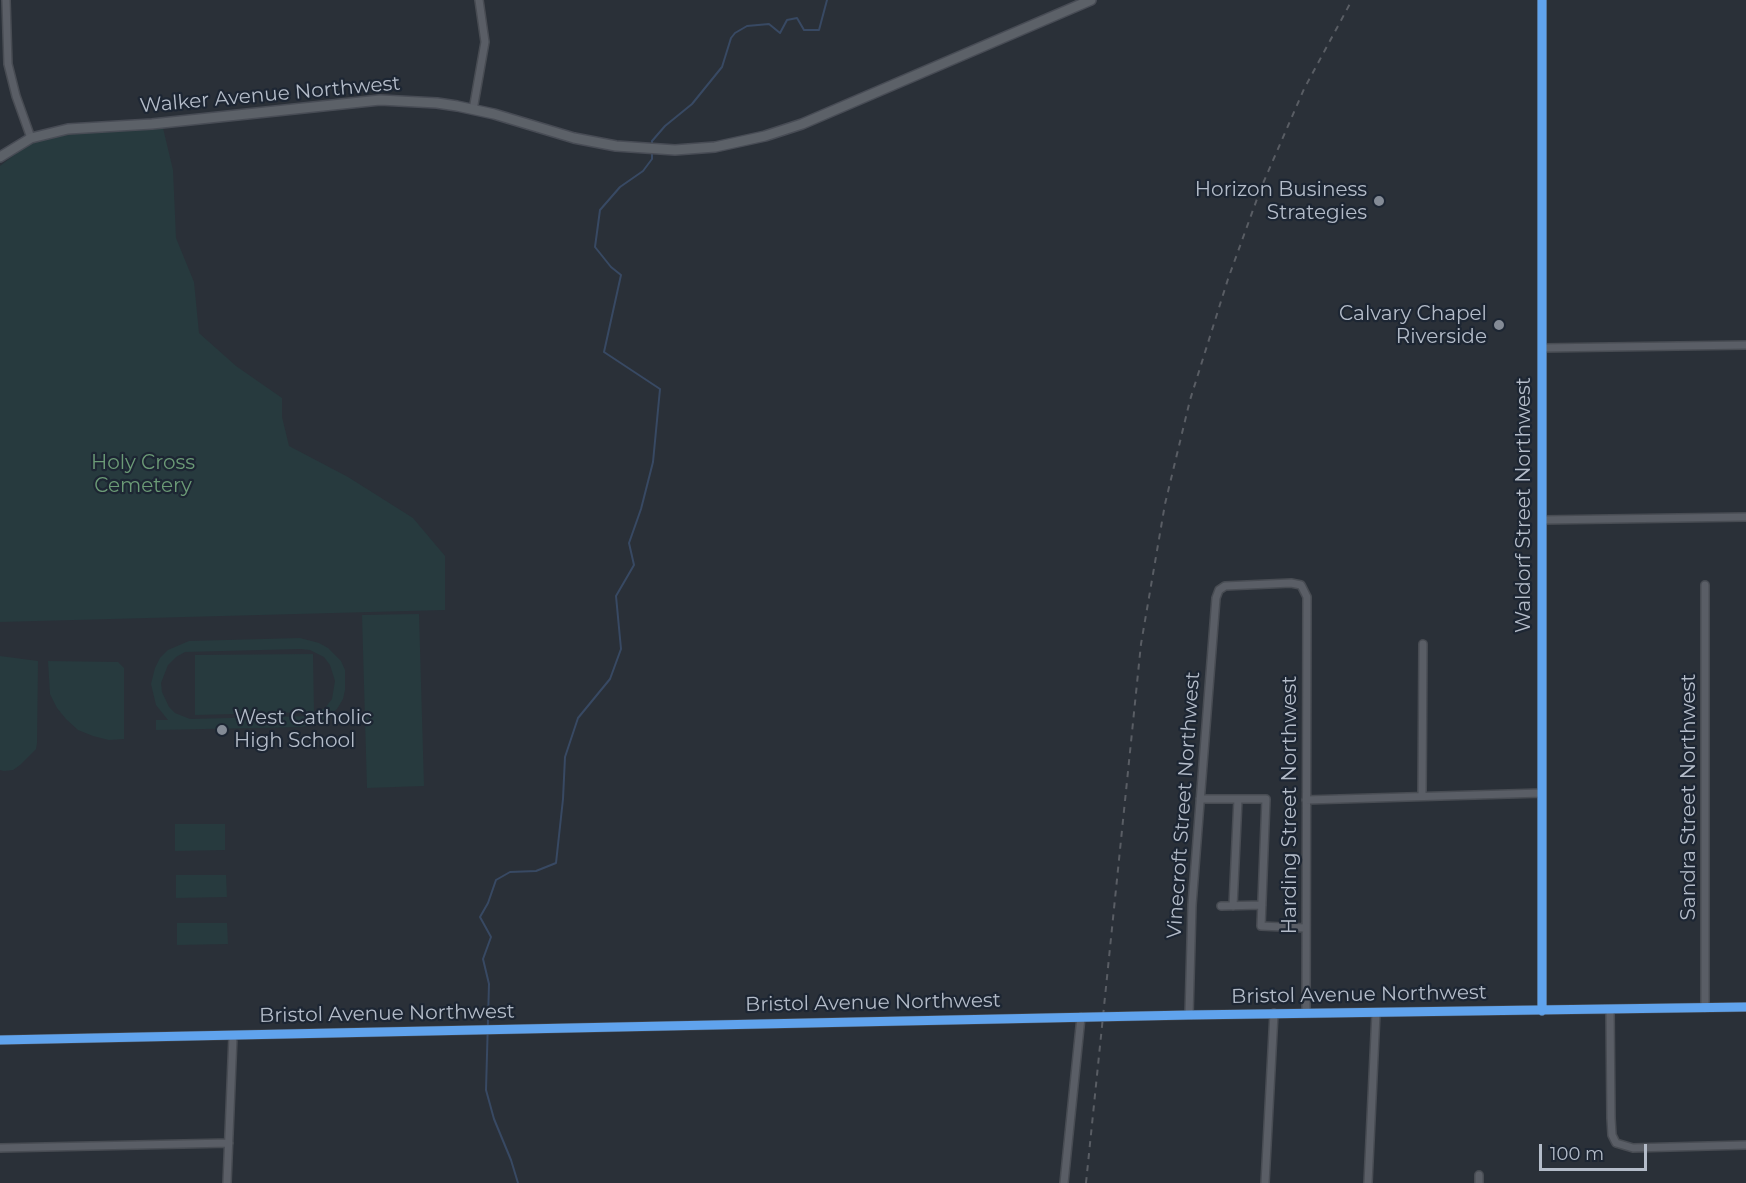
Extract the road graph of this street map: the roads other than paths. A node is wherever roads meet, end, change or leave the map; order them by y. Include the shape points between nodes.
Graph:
1 (6, 0) edge
2 (479, 0) edge
3 (1091, 0) edge
4 (1542, 0) edge
5 (472, 110) junction
6 (31, 138) junction
7 (0, 157) edge
8 (1746, 345) edge
9 (1543, 348) junction
10 (1746, 517) edge
11 (1542, 520) junction
12 (1705, 585) dead end
13 (1307, 597) joint
14 (1423, 644) dead end
15 (1542, 793) junction
16 (1422, 795) junction
17 (1200, 799) junction
18 (1238, 799) junction
19 (1306, 800) junction
20 (1262, 905) junction
21 (1221, 906) dead end
22 (1233, 906) junction
23 (1305, 928) junction
24 (1746, 1006) edge
25 (1705, 1008) junction
26 (1610, 1009) junction
27 (1542, 1011) junction
28 (1274, 1013) junction
29 (1306, 1013) junction
30 (1376, 1013) junction
31 (1189, 1015) junction
32 (1081, 1017) junction
33 (233, 1036) junction
34 (0, 1040) edge
35 (229, 1143) junction
36 (1746, 1145) edge
37 (0, 1148) edge
38 (227, 1183) edge
39 (1064, 1183) edge
40 (1265, 1183) edge
41 (1368, 1183) edge

1 - 6 street via 9,64
2 - 5 street via 485,42
3 - 5 main road, Walker Avenue Northwest via 802,124 715,147 616,147
4 - 9 street, Waldorf Street Northwest
5 - 6 main road, Walker Avenue Northwest via 437,103 380,100 68,129
6 - 7 main road, Walker Avenue Northwest
8 - 9 street
9 - 11 street, Waldorf Street Northwest
10 - 11 street
11 - 15 street, Waldorf Street Northwest
12 - 25 street, Sandra Street Northwest
13 - 17 street, Vinecroft Street Northwest via 1301,585 1291,583 1225,586 1219,590
13 - 19 street, Harding Street Northwest
14 - 16 street
15 - 16 street
15 - 27 street, Waldorf Street Northwest
16 - 19 street
17 - 18 street
17 - 31 street, Vinecroft Street Northwest
18 - 20 street via 1266,799
18 - 22 street
19 - 23 street, Harding Street Northwest
20 - 22 street
20 - 23 street via 1261,926
21 - 22 street
23 - 29 street, Harding Street Northwest
24 - 25 street, Bristol Avenue Northwest
25 - 26 street, Bristol Avenue Northwest
26 - 27 street, Bristol Avenue Northwest
26 - 36 street via 1611,1118 1616,1143 1633,1148
27 - 30 street, Bristol Avenue Northwest
28 - 29 street, Bristol Avenue Northwest
28 - 31 street, Bristol Avenue Northwest
28 - 40 street
29 - 30 street, Bristol Avenue Northwest
30 - 41 street
31 - 32 street, Bristol Avenue Northwest
32 - 33 street, Bristol Avenue Northwest
32 - 39 street
33 - 34 street, Bristol Avenue Northwest
33 - 35 street
35 - 37 street
35 - 38 street

